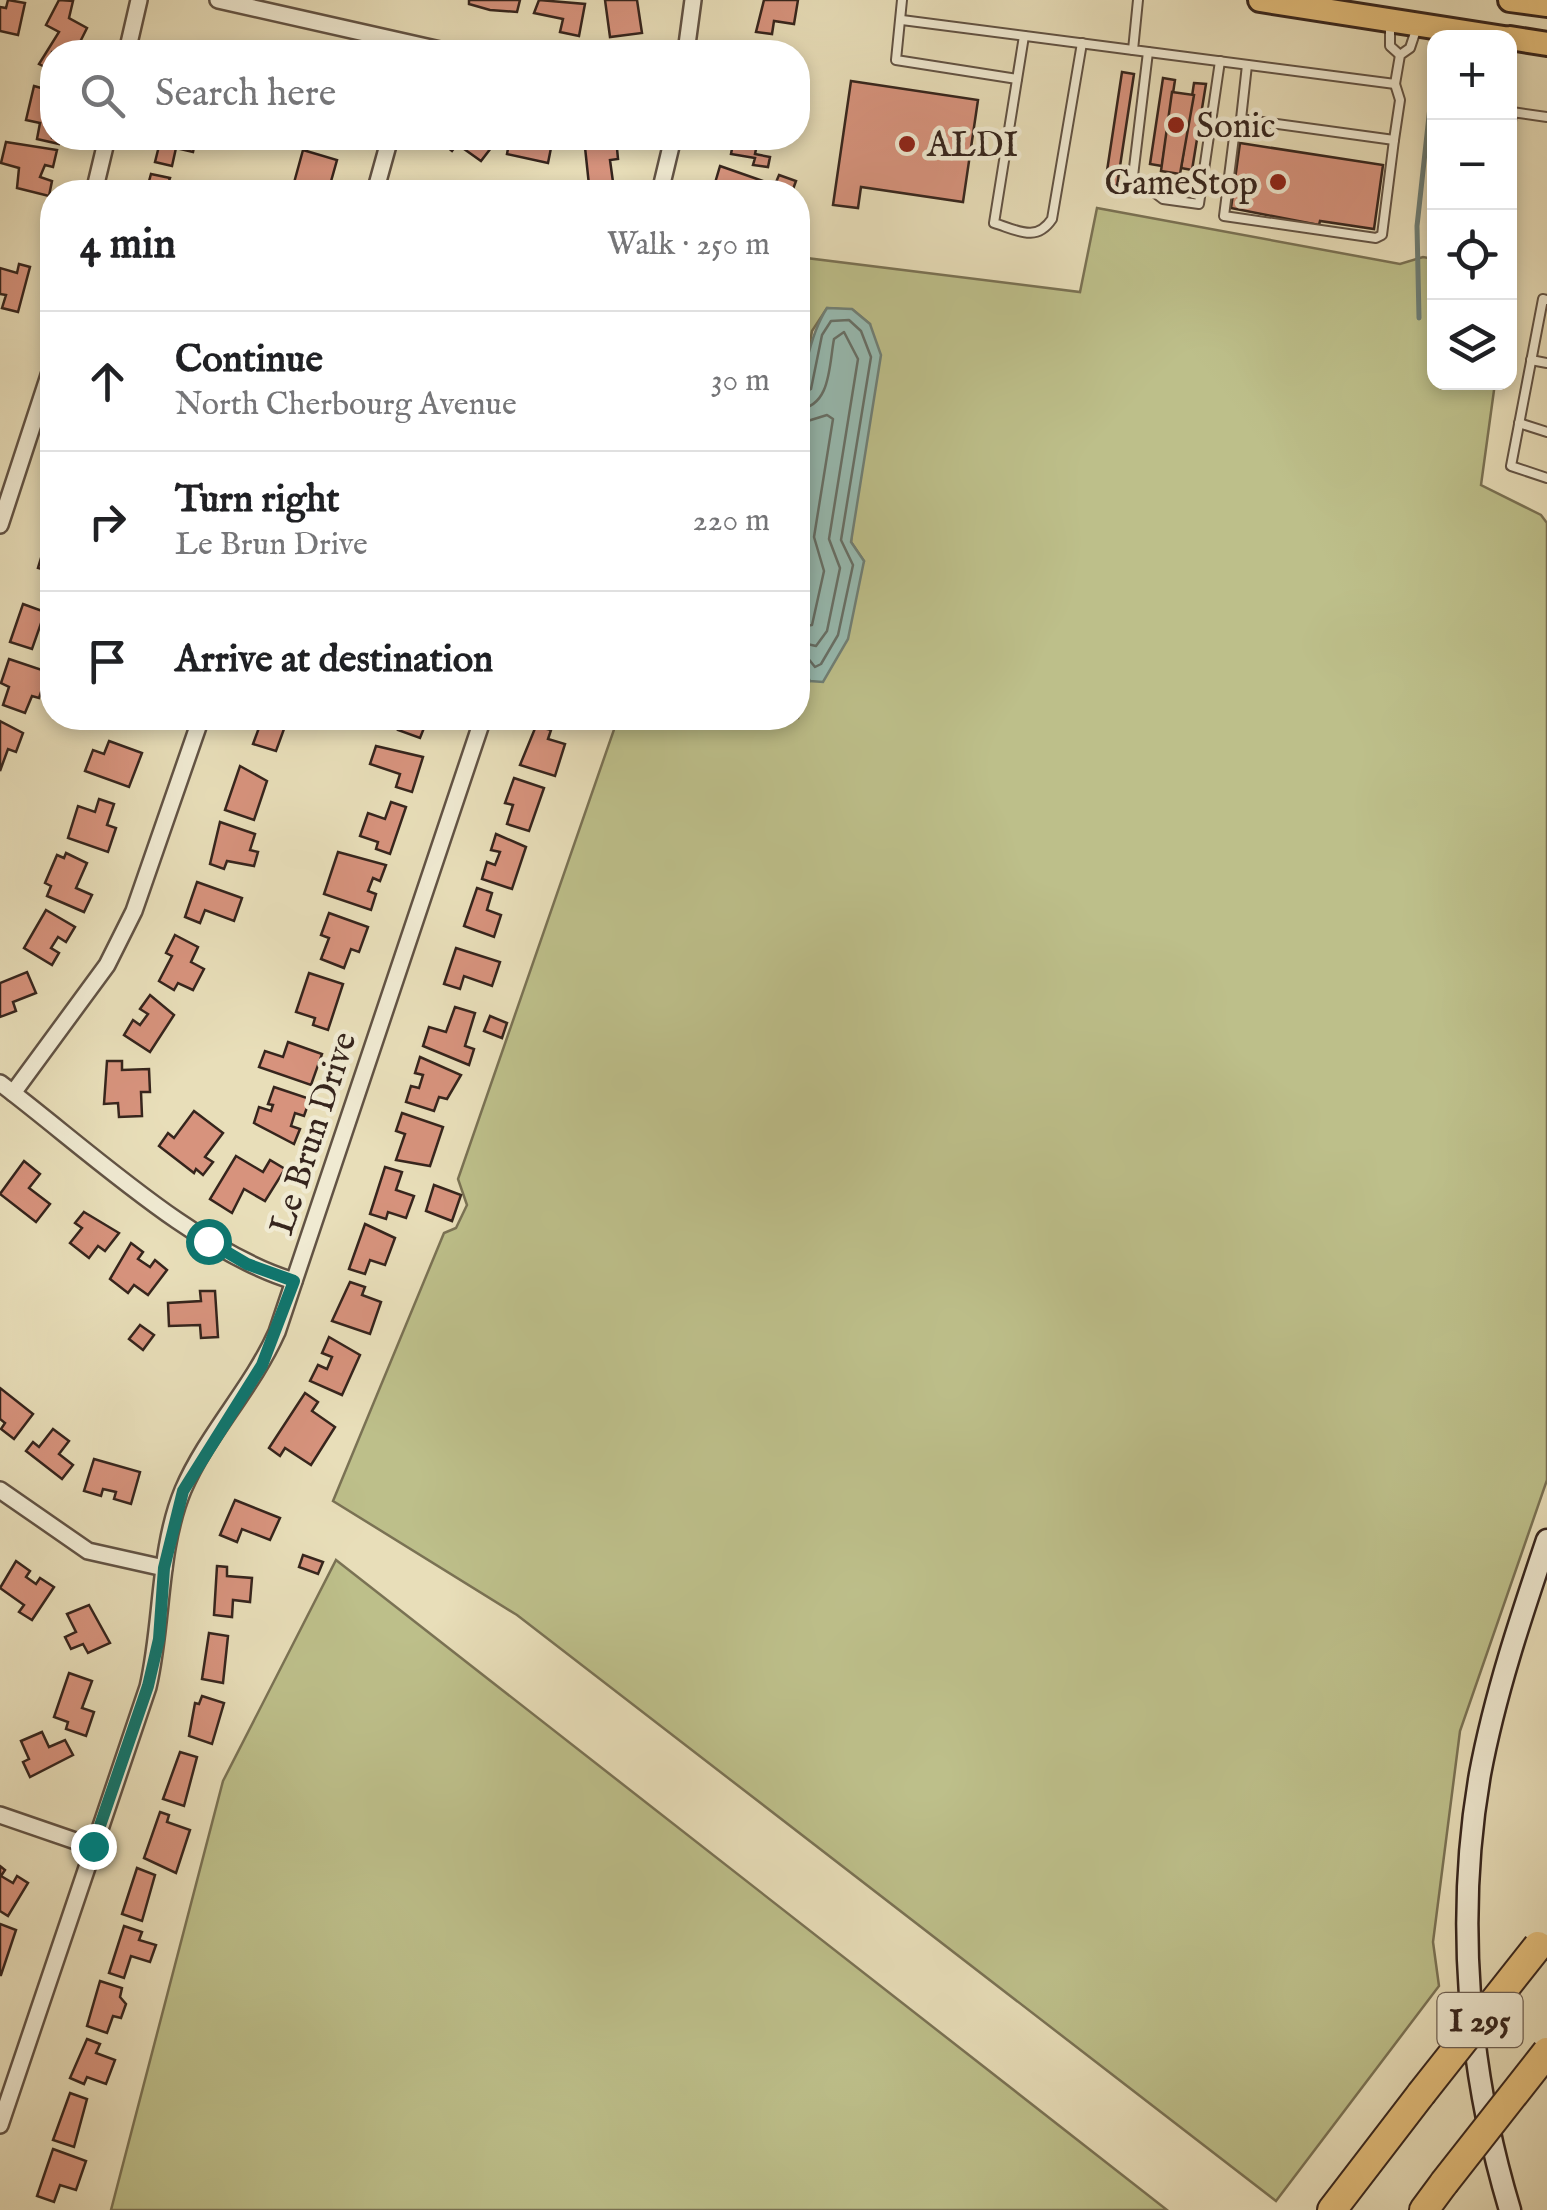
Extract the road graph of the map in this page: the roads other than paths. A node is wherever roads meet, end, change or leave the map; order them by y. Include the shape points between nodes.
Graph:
1 (140, 0) edge
2 (218, 0) edge
3 (694, 0) edge
4 (902, 0) edge
5 (1138, 0) edge
6 (1260, 0) edge
7 (1510, 0) edge
8 (1547, 6) edge
9 (902, 20) junction
10 (1391, 20) junction
11 (1416, 24) junction
12 (1455, 30) edge
13 (1024, 36) junction
14 (130, 40) edge
15 (381, 40) edge
16 (688, 40) edge
17 (1517, 40) edge
18 (1082, 44) junction
19 (1547, 44) edge
20 (1133, 50) junction
21 (1148, 52) junction
22 (1400, 55) junction
23 (1220, 61) junction
24 (1247, 65) junction
25 (1017, 80) junction
26 (1395, 84) junction
27 (1547, 117) edge
28 (1241, 119) junction
29 (1511, 120) edge
30 (1394, 140) junction
31 (104, 150) edge
32 (387, 150) edge
33 (670, 150) edge
34 (97, 180) edge
35 (378, 180) edge
36 (663, 180) edge
37 (1547, 300) edge
38 (1531, 360) junction
39 (1547, 363) edge
40 (40, 403) edge
41 (1520, 423) junction
42 (1547, 432) edge
43 (1547, 478) edge
44 (0, 525) edge
45 (196, 730) edge
46 (479, 730) edge
47 (6, 1088) edge
48 (294, 1281) junction
49 (0, 1490) edge
50 (1547, 1540) edge
51 (164, 1568) junction
52 (0, 1815) edge
53 (93, 1846) junction
54 (1543, 1940) edge
55 (1547, 2052) edge
56 (0, 2125) edge
57 (1332, 2210) edge
58 (1424, 2210) edge
59 (1510, 2210) edge

1 - 14 street
2 - 15 street
3 - 16 street
4 - 9 lane
5 - 20 lane
6 - 10 main road
7 - 8 main road
9 - 13 lane
9 - 25 lane via 896,60
10 - 11 main road
10 - 22 lane via 1390,46
11 - 12 main road
11 - 22 lane via 1410,48
13 - 18 lane
13 - 25 lane
17 - 19 main road
18 - 20 lane
18 - 25 lane via 1052,220 1034,235 994,223
20 - 21 lane
21 - 23 lane
21 - 23 lane via 1133,176 1163,199 1199,204
22 - 26 lane
23 - 24 lane
24 - 26 lane
24 - 28 lane
26 - 30 lane via 1400,100
27 - 29 lane via 1512,112
28 - 30 lane
28 - 30 lane via 1224,216 1319,230 1382,234
31 - 34 street
32 - 35 street
33 - 36 street
37 - 38 lane
38 - 39 lane
38 - 41 lane
40 - 44 street
41 - 42 lane
41 - 43 lane via 1511,466
45 - 47 street via 134,911 107,964
46 - 48 street, Le Brun Drive
47 - 48 street via 208,1241
48 - 51 street, Le Brun Drive via 262,1365 183,1491
49 - 51 street via 88,1551
50 - 59 street via 1489,1731 1468,1904 1479,2071
51 - 53 street, Le Brun Drive via 148,1686
52 - 53 street
53 - 56 street, Le Brun Drive
54 - 57 highway, I 295, bridge
55 - 58 highway, I 295, bridge

